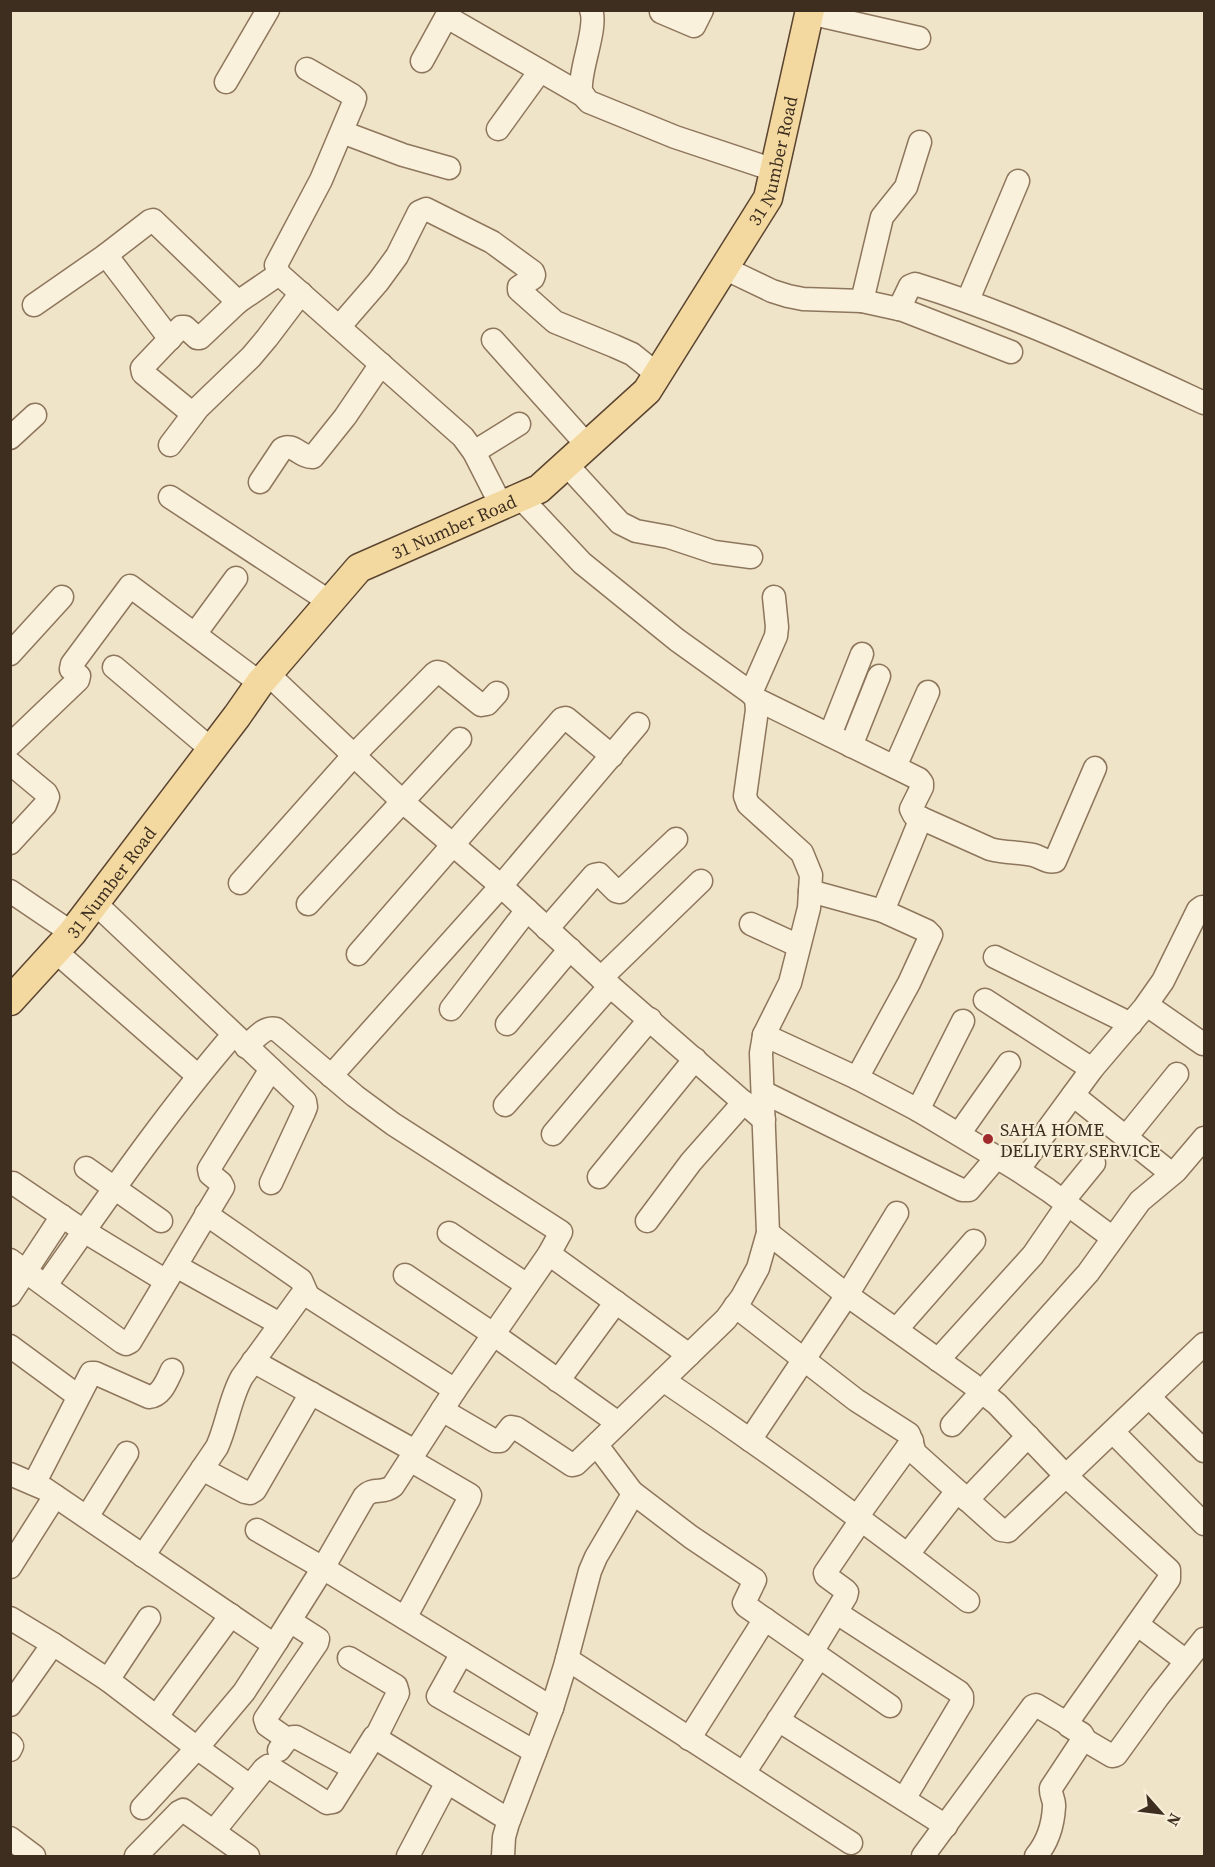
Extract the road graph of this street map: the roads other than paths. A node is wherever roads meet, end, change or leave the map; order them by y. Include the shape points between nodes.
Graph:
1 (268, 10) edge
2 (591, 10) edge
3 (702, 10) edge
4 (661, 12) dead end
5 (810, 12) edge
6 (449, 14) edge
7 (919, 38) dead end
8 (422, 61) dead end
9 (307, 69) dead end
10 (540, 71) junction
11 (226, 82) dead end
12 (584, 96) junction
13 (498, 129) dead end
14 (342, 132) junction
15 (920, 142) dead end
16 (449, 168) dead end
17 (774, 171) junction
18 (1018, 181) dead end
19 (106, 255) junction
20 (724, 268) junction
21 (279, 274) junction
22 (301, 293) junction
23 (968, 300) junction
24 (862, 301) junction
25 (238, 302) junction
26 (34, 305) dead end
27 (899, 309) junction
28 (339, 327) junction
29 (170, 339) junction
30 (493, 340) dead end
31 (1011, 352) dead end
32 (381, 364) junction
33 (657, 374) junction
34 (1204, 403) edge
35 (193, 414) junction
36 (35, 415) dead end
37 (519, 424) dead end
38 (10, 438) edge
39 (170, 445) dead end
40 (587, 445) junction
41 (474, 452) junction
42 (566, 464) junction
43 (260, 482) dead end
44 (170, 497) dead end
45 (510, 501) junction
46 (751, 557) dead end
47 (236, 578) dead end
48 (62, 597) dead end
49 (774, 597) dead end
50 (330, 602) junction
51 (195, 634) junction
52 (10, 654) edge
53 (862, 654) dead end
54 (114, 667) dead end
55 (879, 676) dead end
56 (264, 678) junction
57 (928, 692) dead end
58 (497, 693) dead end
59 (754, 696) junction
60 (638, 724) dead end
61 (830, 735) junction
62 (460, 739) dead end
63 (10, 745) edge
64 (851, 746) junction
65 (211, 749) junction
66 (353, 756) junction
67 (612, 756) junction
68 (10, 763) edge
69 (895, 767) junction
70 (1095, 768) dead end
71 (403, 802) junction
72 (921, 818) junction
73 (676, 839) dead end
74 (10, 843) edge
75 (453, 845) junction
76 (701, 881) dead end
77 (240, 883) dead end
78 (501, 886) junction
79 (10, 891) edge
80 (810, 891) junction
81 (95, 903) junction
82 (308, 904) dead end
83 (1204, 907) edge
84 (527, 910) junction
85 (883, 911) junction
86 (751, 924) dead end
87 (547, 929) junction
88 (64, 942) junction
89 (800, 946) junction
90 (570, 949) junction
91 (358, 954) dead end
92 (994, 957) dead end
93 (605, 982) junction
94 (985, 1000) dead end
95 (10, 1001) edge
96 (1146, 1005) junction
97 (451, 1009) dead end
98 (650, 1019) junction
99 (963, 1021) dead end
100 (507, 1024) dead end
101 (1131, 1024) junction
102 (764, 1035) junction
103 (240, 1041) junction
104 (1203, 1044) edge
105 (695, 1059) junction
106 (1010, 1063) dead end
107 (1092, 1069) junction
108 (271, 1070) junction
109 (1177, 1074) dead end
110 (198, 1076) junction
111 (331, 1076) junction
112 (857, 1078) junction
113 (1073, 1095) junction
114 (753, 1097) junction
115 (505, 1105) dead end
116 (918, 1110) junction
117 (553, 1134) dead end
118 (959, 1134) junction
119 (1126, 1137) junction
120 (1204, 1138) edge
121 (997, 1157) junction
122 (1094, 1162) dead end
123 (86, 1168) dead end
124 (1018, 1170) junction
125 (1172, 1174) junction
126 (599, 1177) dead end
127 (13, 1183) dead end
128 (271, 1183) dead end
129 (114, 1188) junction
130 (1066, 1203) junction
131 (897, 1213) dead end
132 (206, 1214) junction
133 (62, 1216) junction
134 (160, 1221) dead end
135 (647, 1221) dead end
136 (84, 1231) junction
137 (449, 1233) dead end
138 (768, 1233) junction
139 (1113, 1238) junction
140 (974, 1241) dead end
141 (549, 1254) junction
142 (18, 1265) edge
143 (171, 1274) junction
144 (405, 1275) dead end
145 (46, 1285) junction
146 (527, 1285) junction
147 (10, 1295) edge
148 (847, 1295) junction
149 (308, 1296) junction
150 (616, 1302) junction
151 (735, 1306) junction
152 (280, 1324) junction
153 (896, 1330) junction
154 (493, 1334) junction
155 (1204, 1344) edge
156 (10, 1346) edge
157 (689, 1355) junction
158 (938, 1360) junction
159 (253, 1361) junction
160 (804, 1361) junction
161 (172, 1370) dead end
162 (663, 1380) junction
163 (558, 1381) junction
164 (455, 1390) junction
165 (982, 1392) junction
166 (311, 1393) junction
167 (78, 1396) junction
168 (1149, 1397) junction
169 (442, 1410) junction
170 (618, 1424) junction
171 (952, 1425) dead end
172 (1113, 1432) junction
173 (1029, 1437) junction
174 (1201, 1439) edge
175 (750, 1440) junction
176 (912, 1441) junction
177 (599, 1442) junction
178 (127, 1453) dead end
179 (413, 1456) junction
180 (202, 1469) junction
181 (1066, 1476) junction
182 (19, 1483) edge
183 (632, 1492) junction
184 (55, 1496) junction
185 (962, 1496) junction
186 (87, 1517) junction
187 (859, 1519) junction
188 (1204, 1524) edge
189 (257, 1530) dead end
190 (908, 1554) junction
191 (143, 1556) junction
192 (10, 1567) edge
193 (322, 1568) junction
194 (968, 1601) dead end
195 (837, 1613) junction
196 (231, 1616) junction
197 (10, 1618) edge
198 (149, 1618) dead end
199 (405, 1618) junction
200 (765, 1619) junction
201 (290, 1621) junction
202 (1138, 1625) junction
203 (1204, 1639) edge
204 (277, 1641) junction
205 (53, 1644) junction
206 (462, 1653) junction
207 (815, 1654) junction
208 (349, 1658) dead end
209 (567, 1659) junction
210 (1186, 1661) junction
211 (108, 1680) junction
212 (10, 1706) edge
213 (890, 1706) dead end
214 (552, 1708) junction
215 (157, 1716) junction
216 (778, 1720) junction
217 (1076, 1731) junction
218 (376, 1737) junction
219 (688, 1738) junction
220 (287, 1739) junction
221 (10, 1744) edge
222 (197, 1748) junction
223 (10, 1750) edge
224 (535, 1752) junction
225 (268, 1766) junction
226 (353, 1768) junction
227 (744, 1773) junction
228 (447, 1782) junction
229 (250, 1786) junction
230 (904, 1800) junction
231 (142, 1808) dead end
232 (509, 1820) junction
233 (946, 1826) junction
234 (214, 1832) junction
235 (10, 1838) edge
236 (850, 1844) dead end
237 (1041, 1854) edge
238 (34, 1857) edge
239 (136, 1857) edge
240 (248, 1857) edge
241 (408, 1857) edge
242 (503, 1857) edge
243 (923, 1857) edge

1 - 11 street
2 - 12 street via 593,21 581,90
3 - 4 street via 694,26
5 - 7 street
5 - 17 main road, 31 Number Road
6 - 8 street
6 - 10 street
9 - 14 street via 355,98
10 - 12 street
10 - 13 street
12 - 17 street via 589,102 675,137
14 - 16 street
14 - 21 street via 276,265
15 - 24 street via 906,187 882,217
17 - 20 main road, 31 Number Road via 768,198
18 - 23 street
19 - 25 street via 153,220
19 - 26 street
19 - 29 street
20 - 24 street via 788,296
20 - 33 main road, 31 Number Road
21 - 22 street
21 - 25 street
22 - 28 street
22 - 35 street via 262,345
23 - 27 street via 912,284
23 - 34 street via 1098,353
24 - 27 street
25 - 29 street via 200,338 183,326
27 - 31 street
28 - 32 street
28 - 33 street via 378,282 397,256 419,212 426,209 492,242 533,272 533,278 519,290 555,322 632,354
29 - 35 street via 142,371
30 - 40 street
32 - 41 street via 463,437
32 - 43 street via 313,457 285,446
33 - 40 main road, 31 Number Road via 647,392
35 - 39 street
36 - 38 street
37 - 41 street
40 - 42 main road, 31 Number Road
41 - 45 street
42 - 45 main road, 31 Number Road via 539,489
42 - 46 street via 628,528 714,552
44 - 50 street
45 - 50 main road, 31 Number Road via 359,568
45 - 59 street via 677,640
47 - 51 street
48 - 52 street
49 - 59 street via 776,636
50 - 56 main road, 31 Number Road
51 - 56 street
51 - 63 street via 130,586 72,664 78,680
53 - 61 street
54 - 65 street
55 - 64 street
56 - 65 main road, 31 Number Road
56 - 66 street
57 - 69 street
58 - 66 street via 481,705 437,672
59 - 61 street
59 - 80 street via 757,710 745,796 748,804 802,853 811,875
60 - 67 street
61 - 64 street
62 - 71 street
64 - 69 street
65 - 81 main road, 31 Number Road
66 - 71 street
66 - 77 street
67 - 75 street via 564,717
67 - 78 street
68 - 74 street via 48,797
69 - 72 street via 922,783 910,809
70 - 72 street via 1053,862 990,849
71 - 75 street
71 - 82 street
72 - 85 street
73 - 87 street via 620,892 599,874 594,875
75 - 78 street
75 - 91 street
76 - 93 street
78 - 84 street
78 - 111 street
79 - 88 street
80 - 85 street
80 - 89 street
81 - 88 main road, 31 Number Road
81 - 103 street
83 - 96 street via 1198,910 1163,981
84 - 87 street
84 - 97 street
85 - 112 street via 931,935
86 - 89 street
87 - 90 street
88 - 95 main road, 31 Number Road
88 - 110 street
89 - 102 street via 790,983
90 - 93 street
90 - 100 street
92 - 101 street
93 - 98 street
93 - 115 street
94 - 107 street
96 - 101 street
96 - 104 street
98 - 105 street
98 - 117 street
99 - 116 street
101 - 107 street
102 - 112 street
102 - 114 street
103 - 108 street
103 - 110 street
103 - 111 street via 266,1029 276,1029
105 - 114 street
105 - 126 street
106 - 118 street
107 - 113 street
108 - 128 street via 305,1101 306,1107
108 - 132 street via 209,1169 223,1185
109 - 119 street
110 - 129 street
111 - 141 street via 393,1124 561,1231
112 - 116 street
113 - 119 street
113 - 124 street
114 - 121 street via 962,1190 969,1190
114 - 135 street via 691,1162
114 - 138 street via 764,1120
116 - 118 street
118 - 121 street
119 - 125 street
120 - 125 street
121 - 124 street
122 - 130 street
123 - 129 street
124 - 130 street
125 - 139 street via 1140,1201
127 - 133 street
129 - 134 street
129 - 136 street
130 - 139 street
130 - 158 street via 1033,1255
131 - 148 street
132 - 143 street
132 - 149 street via 301,1280
133 - 136 street
133 - 142 street
136 - 143 street
136 - 145 street
137 - 146 street
138 - 148 street
138 - 151 street via 758,1268
139 - 165 street via 1088,1273
140 - 153 street
141 - 146 street
141 - 150 street
142 - 145 street
142 - 147 street
143 - 145 street via 126,1344
143 - 152 street
144 - 154 street
146 - 154 street
148 - 153 street
148 - 160 street
149 - 152 street via 300,1297
149 - 164 street
150 - 157 street
150 - 163 street
151 - 157 street
151 - 160 street
152 - 159 street
153 - 158 street
154 - 163 street
154 - 164 street
155 - 168 street
156 - 167 street
157 - 162 street
158 - 165 street
159 - 166 street
159 - 180 street via 238,1384 218,1447
160 - 175 street
160 - 176 street via 909,1434
161 - 167 street via 154,1396 95,1373 88,1377
162 - 170 street
162 - 175 street
163 - 170 street
164 - 169 street
165 - 171 street
165 - 173 street
166 - 179 street
166 - 180 street via 255,1490 245,1492
167 - 182 street
168 - 172 street
168 - 174 street
169 - 177 street via 495,1441 500,1441 511,1427 516,1428 572,1465
169 - 179 street
170 - 177 street
172 - 181 street
172 - 188 street
173 - 181 street
173 - 185 street
175 - 187 street
176 - 185 street via 915,1453
176 - 187 street
177 - 183 street via 599,1448
178 - 186 street
179 - 193 street via 389,1489 372,1490 364,1497
179 - 199 street via 470,1495
180 - 191 street
181 - 185 street via 1008,1531 1001,1530
181 - 202 street via 1169,1570 1169,1579
182 - 184 street
183 - 200 street via 755,1580 744,1603
183 - 209 street via 590,1571
184 - 186 street
184 - 192 street
185 - 190 street
186 - 191 street
187 - 190 street
187 - 195 street via 825,1573 847,1592
189 - 193 street
190 - 194 street
191 - 196 street
193 - 199 street
193 - 201 street
195 - 207 street
195 - 230 street via 962,1696
196 - 204 street via 270,1642
196 - 215 street
197 - 205 street
198 - 211 street
199 - 206 street
200 - 207 street
200 - 219 street
201 - 204 street
201 - 220 street via 318,1639 265,1719 267,1725
202 - 210 street
202 - 217 street
203 - 210 street
204 - 222 street via 244,1692
205 - 211 street
205 - 212 street
206 - 214 street
206 - 224 street via 438,1696
207 - 213 street
207 - 216 street
208 - 218 street via 398,1689
209 - 214 street
209 - 219 street
210 - 217 street via 1116,1755
211 - 215 street
214 - 224 street
215 - 222 street
216 - 227 street
216 - 230 street
217 - 233 street via 1033,1706
217 - 237 street via 1051,1788 1054,1808
218 - 226 street
218 - 228 street
219 - 227 street
220 - 225 street
220 - 226 street via 296,1737
221 - 223 street
222 - 229 street
222 - 231 street
224 - 232 street
225 - 226 street via 327,1803 333,1802
225 - 229 street
227 - 236 street
228 - 232 street
228 - 241 street
229 - 234 street
230 - 233 street
232 - 242 street
233 - 243 street
234 - 239 street via 183,1810
234 - 240 street
235 - 238 street

